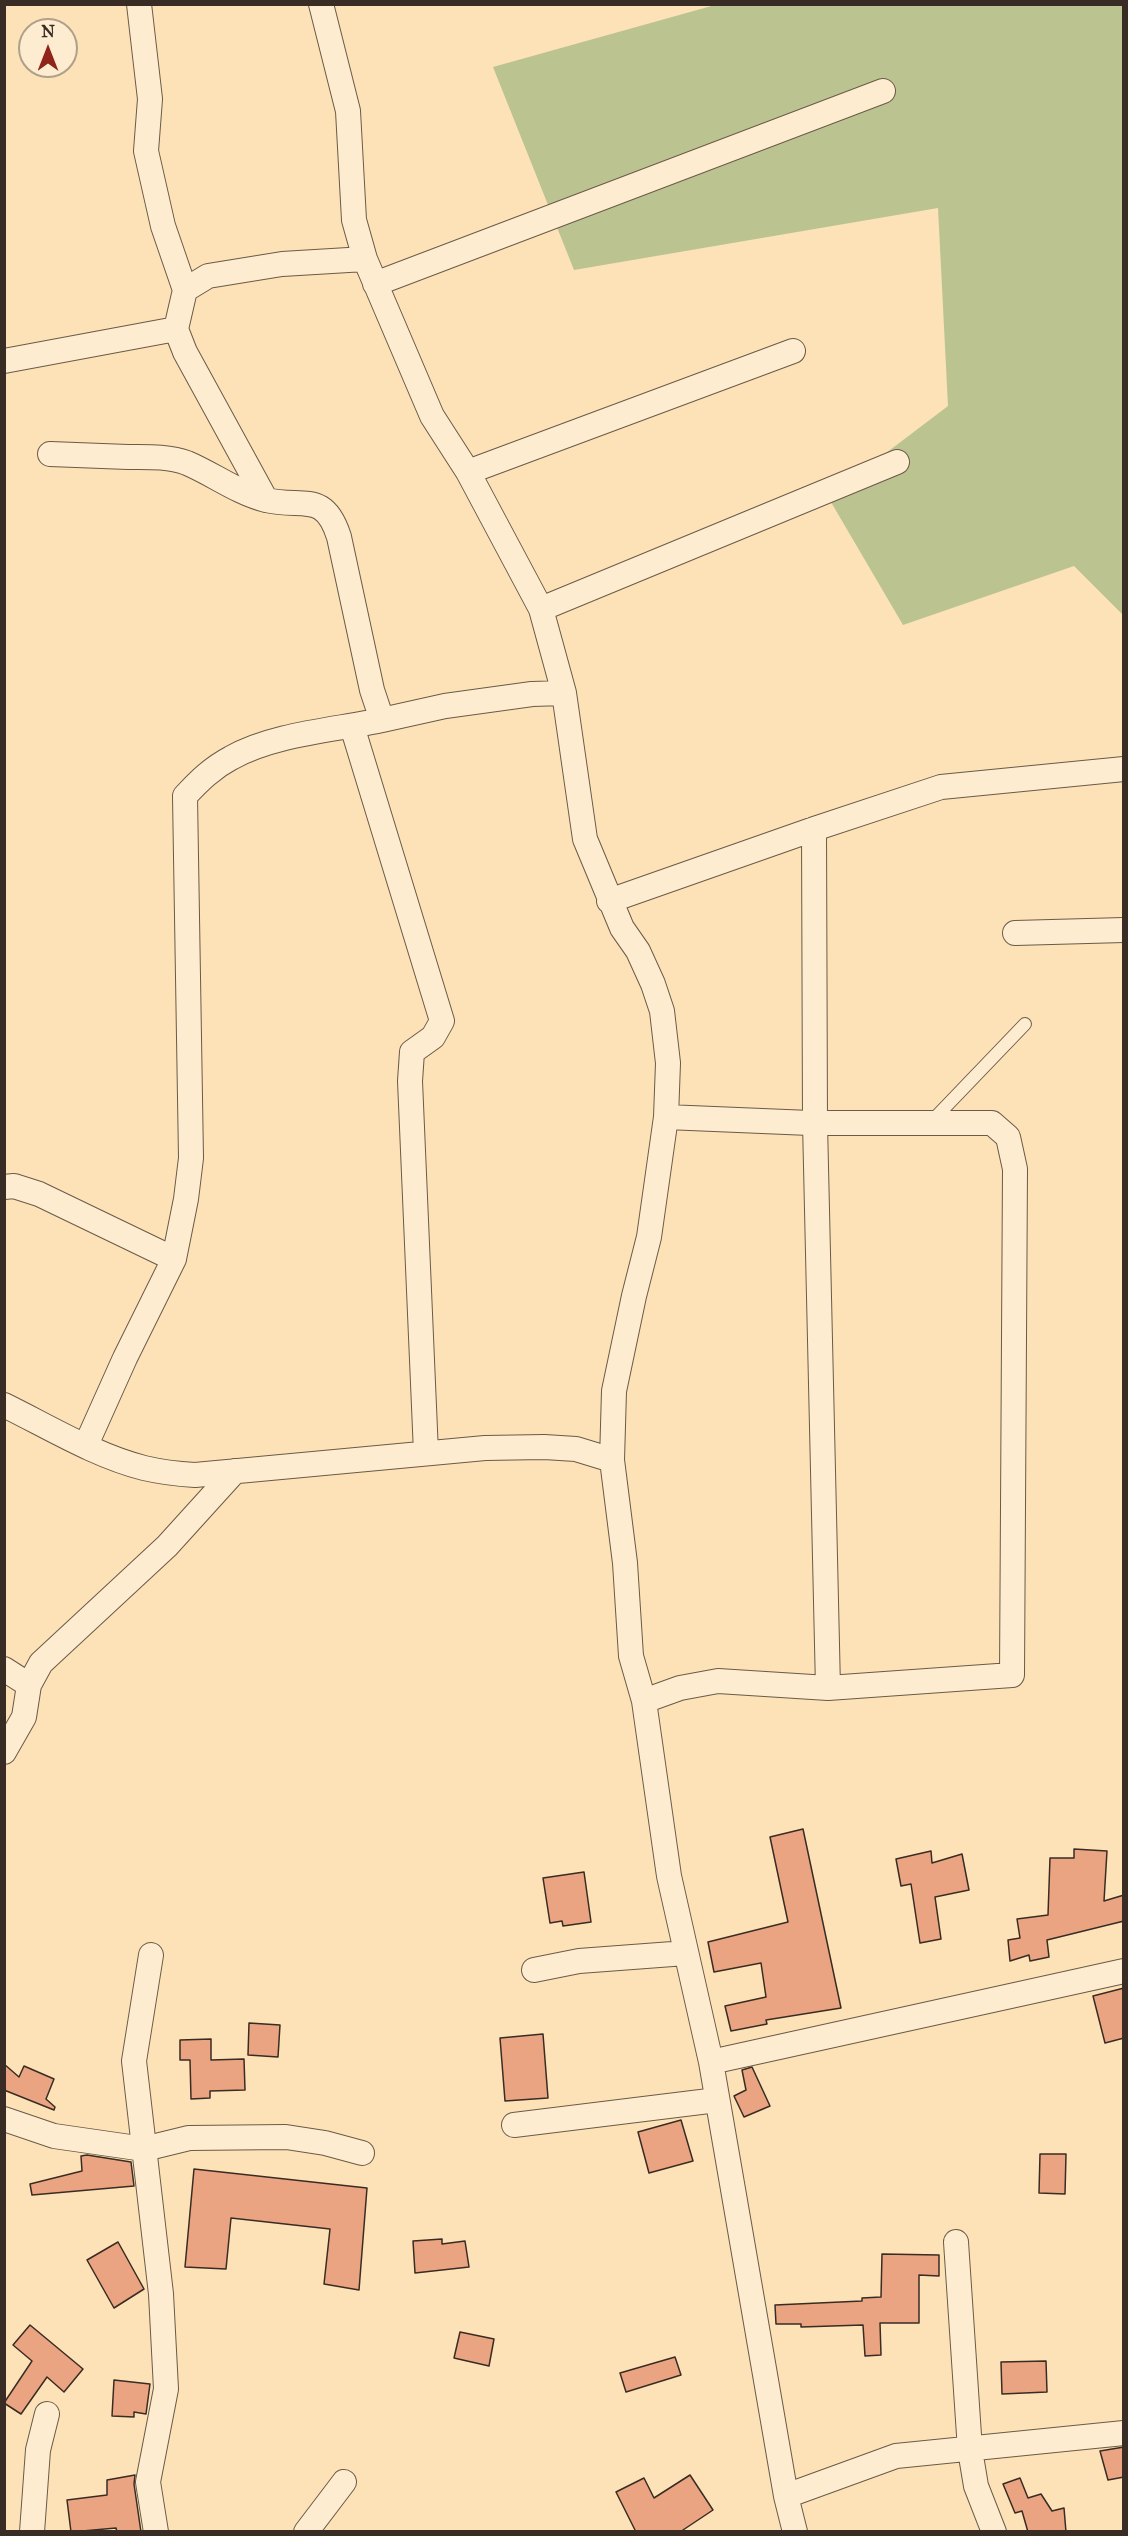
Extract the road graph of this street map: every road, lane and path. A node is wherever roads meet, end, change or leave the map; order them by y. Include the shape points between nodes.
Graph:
1 (139, 4) edge
2 (321, 4) edge
3 (883, 91) dead end
4 (365, 259) junction
5 (375, 284) junction
6 (185, 290) junction
7 (176, 329) junction
8 (793, 351) dead end
9 (4, 361) edge
10 (50, 454) dead end
11 (897, 462) dead end
12 (468, 472) junction
13 (266, 500) junction
14 (542, 609) junction
15 (564, 693) junction
16 (382, 720) junction
17 (352, 726) junction
18 (1124, 769) edge
19 (814, 829) junction
20 (609, 901) junction
21 (1124, 930) edge
22 (1015, 933) dead end
23 (1025, 1024) dead end
24 (666, 1118) junction
25 (815, 1123) junction
26 (930, 1123) junction
27 (4, 1187) edge
28 (174, 1259) junction
29 (4, 1405) edge
30 (86, 1445) junction
31 (426, 1453) junction
32 (612, 1460) junction
33 (236, 1472) junction
34 (4, 1669) edge
35 (29, 1685) junction
36 (828, 1688) junction
37 (644, 1701) junction
38 (4, 1752) edge
39 (686, 1953) junction
40 (151, 1955) dead end
41 (534, 1970) dead end
42 (1124, 1971) edge
43 (711, 2062) junction
44 (717, 2100) junction
45 (4, 2119) edge
46 (513, 2125) dead end
47 (144, 2149) junction
48 (362, 2154) dead end
49 (956, 2242) dead end
50 (47, 2414) dead end
51 (1124, 2433) edge
52 (970, 2450) junction
53 (344, 2482) dead end
54 (786, 2496) junction
55 (32, 2532) edge
56 (156, 2532) edge
57 (306, 2532) edge
58 (795, 2532) edge
59 (994, 2532) edge

1 - 6 street via 150,99 146,151 163,225
2 - 4 street via 348,111 354,220
3 - 5 street
4 - 5 street
4 - 6 street via 282,264 208,276
5 - 12 street via 432,416
6 - 7 street
7 - 9 street
7 - 13 street
8 - 12 street
10 - 13 street via 185,462
11 - 14 street
12 - 14 street
13 - 16 street via 310,504 326,510 334,520
14 - 15 street
15 - 16 street via 445,706
15 - 20 street via 585,839
16 - 17 street
17 - 28 street via 279,740 232,757 206,774 185,796 191,1158
17 - 31 street via 442,1021 434,1037 412,1052 410,1081
18 - 19 street via 941,786
19 - 20 street
19 - 25 street
20 - 24 street via 642,960 662,1011 668,1063
21 - 22 street
23 - 26 lane
24 - 25 street
24 - 32 street via 649,1237 614,1391
25 - 26 street
25 - 36 street
26 - 36 street via 992,1123 1008,1137 1015,1169 1012,1675
27 - 28 street via 39,1194
28 - 30 street
29 - 30 street
30 - 33 street via 143,1468 169,1473
31 - 32 street via 544,1447 576,1449
31 - 33 street
32 - 37 street via 625,1563 631,1656
33 - 35 street via 167,1546 41,1663
34 - 35 street
35 - 38 street via 24,1717
36 - 37 street via 718,1681 680,1688
37 - 39 street via 669,1876
39 - 41 street via 579,1961
39 - 43 street
40 - 47 street via 134,2061
42 - 43 street
43 - 44 street
44 - 46 street
44 - 54 street
45 - 47 street via 54,2136
47 - 48 street via 189,2138 286,2137
47 - 56 street via 166,2389 149,2474
49 - 52 street
50 - 55 street via 38,2450
51 - 52 street
52 - 54 street via 896,2456
52 - 59 street via 976,2486
53 - 57 street
54 - 58 street

